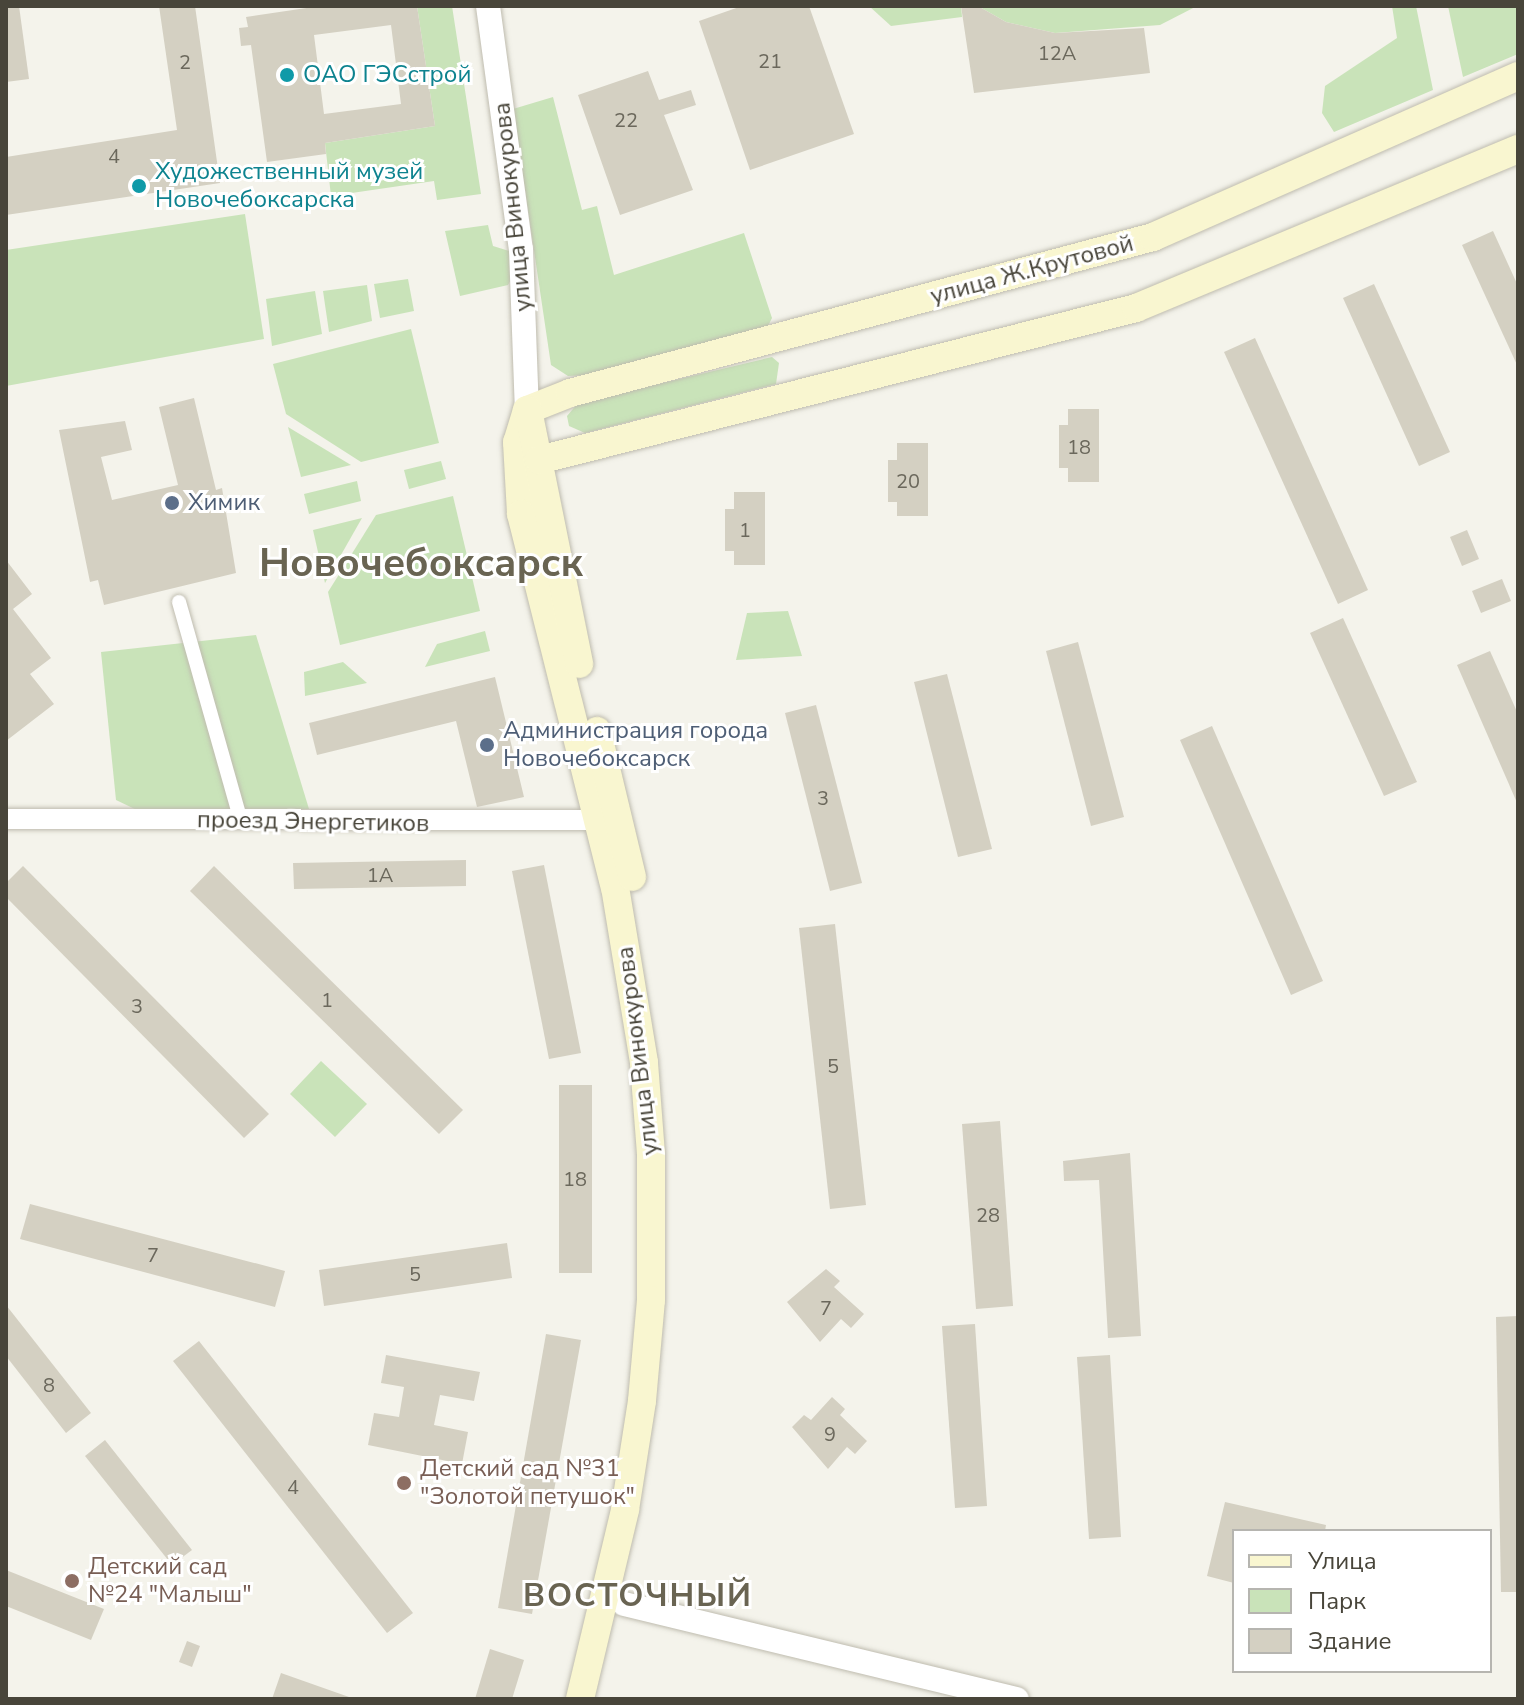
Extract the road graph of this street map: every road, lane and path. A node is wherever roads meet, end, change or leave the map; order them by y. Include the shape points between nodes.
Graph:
1 (488, 6) edge
2 (1518, 76) edge
3 (1518, 149) edge
4 (527, 410) junction
5 (539, 460) junction
6 (179, 602) dead end
7 (610, 818) junction
8 (6, 819) edge
9 (241, 821) junction
10 (614, 1602) junction
11 (580, 1699) edge
12 (600, 1699) edge
13 (1017, 1699) edge

1 - 4 street, улица Винокурова via 521,249
2 - 4 main road, улица Ж.Крутовой via 1153,237 570,393
3 - 5 main road via 1136,308
4 - 5 main road, улица Винокурова
4 - 7 main road, улица Винокурова via 517,442 521,514
5 - 7 main road, улица Винокурова
6 - 9 street
7 - 9 street, проезд Энергетиков
7 - 10 main road, улица Винокурова via 653,1062 660,1300 654,1445
8 - 9 street, проезд Энергетиков
10 - 11 main road, улица Винокурова
10 - 12 main road, улица Винокурова
10 - 13 street

